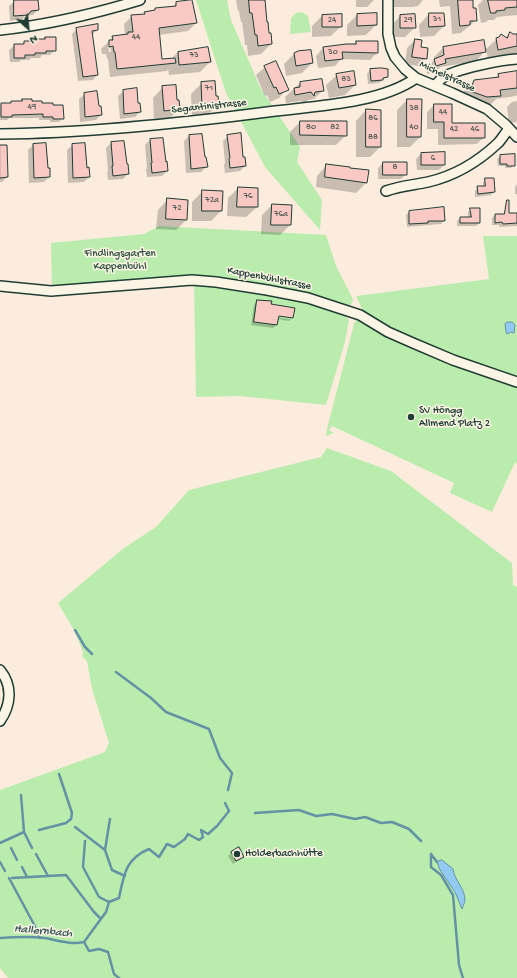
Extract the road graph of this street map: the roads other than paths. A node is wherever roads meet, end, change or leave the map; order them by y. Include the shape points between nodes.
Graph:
1 (140, 0) edge
2 (388, 0) edge
3 (0, 30) edge
4 (517, 59) edge
5 (416, 78) junction
6 (435, 86) junction
7 (509, 129) junction
8 (0, 134) edge
9 (517, 137) edge
10 (386, 191) dead end
11 (0, 286) edge
12 (517, 382) edge
13 (0, 670) edge
14 (0, 721) edge

1 - 3 street via 64,20
2 - 5 street, Michelstrasse via 388,34 391,48 395,57
4 - 6 street via 477,66 449,75
5 - 6 street, Michelstrasse
5 - 8 street, Segantinistrasse via 406,85 379,95 351,101 139,126
6 - 7 street, Michelstrasse via 487,110
7 - 9 street, Michelstrasse
7 - 10 street via 488,152 466,167 430,182 398,186
11 - 12 street, Kappenbühlstrasse via 51,291 192,280 267,290 308,298 360,315 413,343
13 - 14 street via 6,680 10,697

